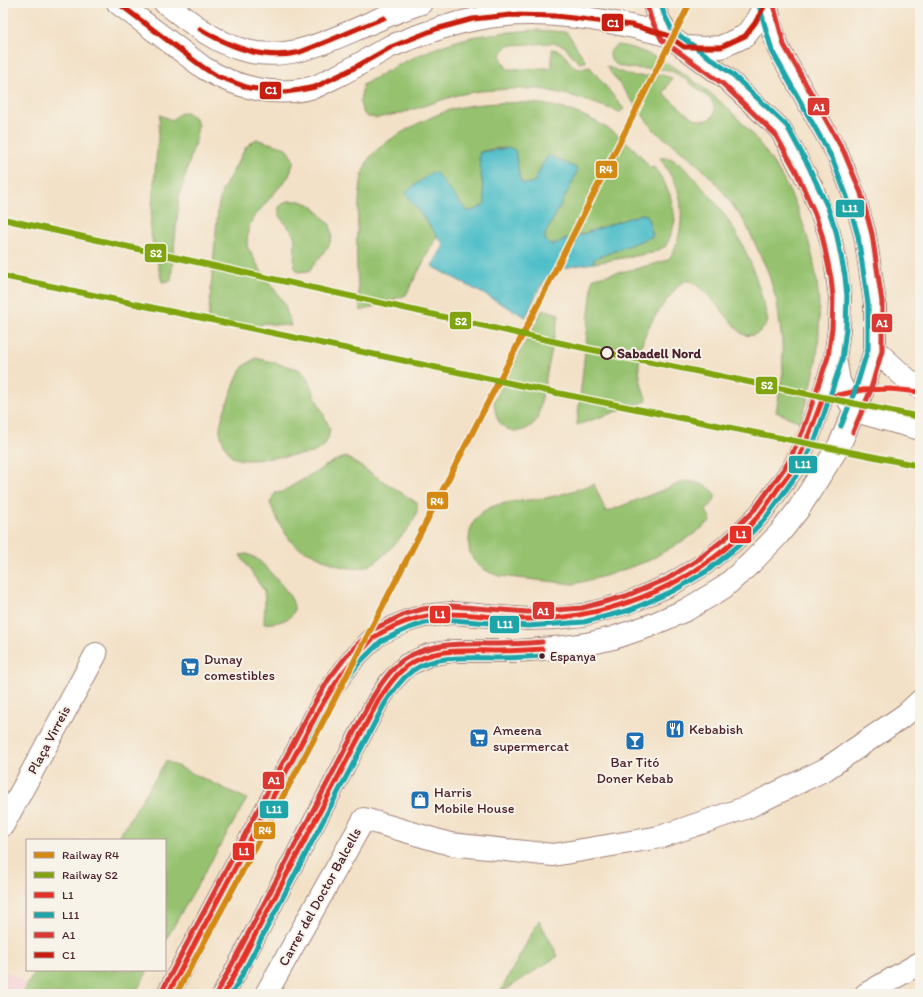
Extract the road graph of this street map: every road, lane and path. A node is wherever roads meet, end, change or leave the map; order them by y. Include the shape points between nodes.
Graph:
1 (118, 3) edge
2 (166, 3) edge
3 (421, 3) edge
4 (654, 3) edge
5 (766, 3) edge
6 (675, 41) junction
7 (875, 350) junction
8 (835, 359) junction
9 (920, 388) edge
10 (855, 411) junction
11 (920, 429) edge
12 (96, 654) dead end
13 (920, 701) edge
14 (3, 825) edge
15 (920, 963) edge
16 (168, 994) edge
17 (224, 994) edge
18 (266, 994) edge
19 (866, 994) edge

1 - 6 main road via 217,76 249,88 285,92 315,87 390,47 436,29 511,14 556,16 631,25
2 - 3 main road via 222,42 259,53 296,53
4 - 6 main road via 657,16
5 - 6 main road via 745,36 721,47 704,48
5 - 7 main road via 778,48 838,155 854,195 865,235 875,303
6 - 8 main road via 727,79 781,130 812,188 829,234 836,265 840,297
7 - 9 main road
7 - 10 main road
8 - 10 main road via 839,381
8 - 16 main road via 810,433 794,467 760,514 733,541 703,565 670,584 628,602 583,615 528,619 452,613 424,616 377,635 354,658 320,708
10 - 11 main road
10 - 17 main road via 840,444 816,483 779,534 752,563 723,588 686,610 613,638 572,646 517,651 453,651 429,655 407,665 378,701
12 - 14 main road, Plaça Virreis
13 - 18 main road, Carrer del Doctor Balcells via 906,714 826,769 748,807 660,837 553,855 450,844 364,819
15 - 19 main road

